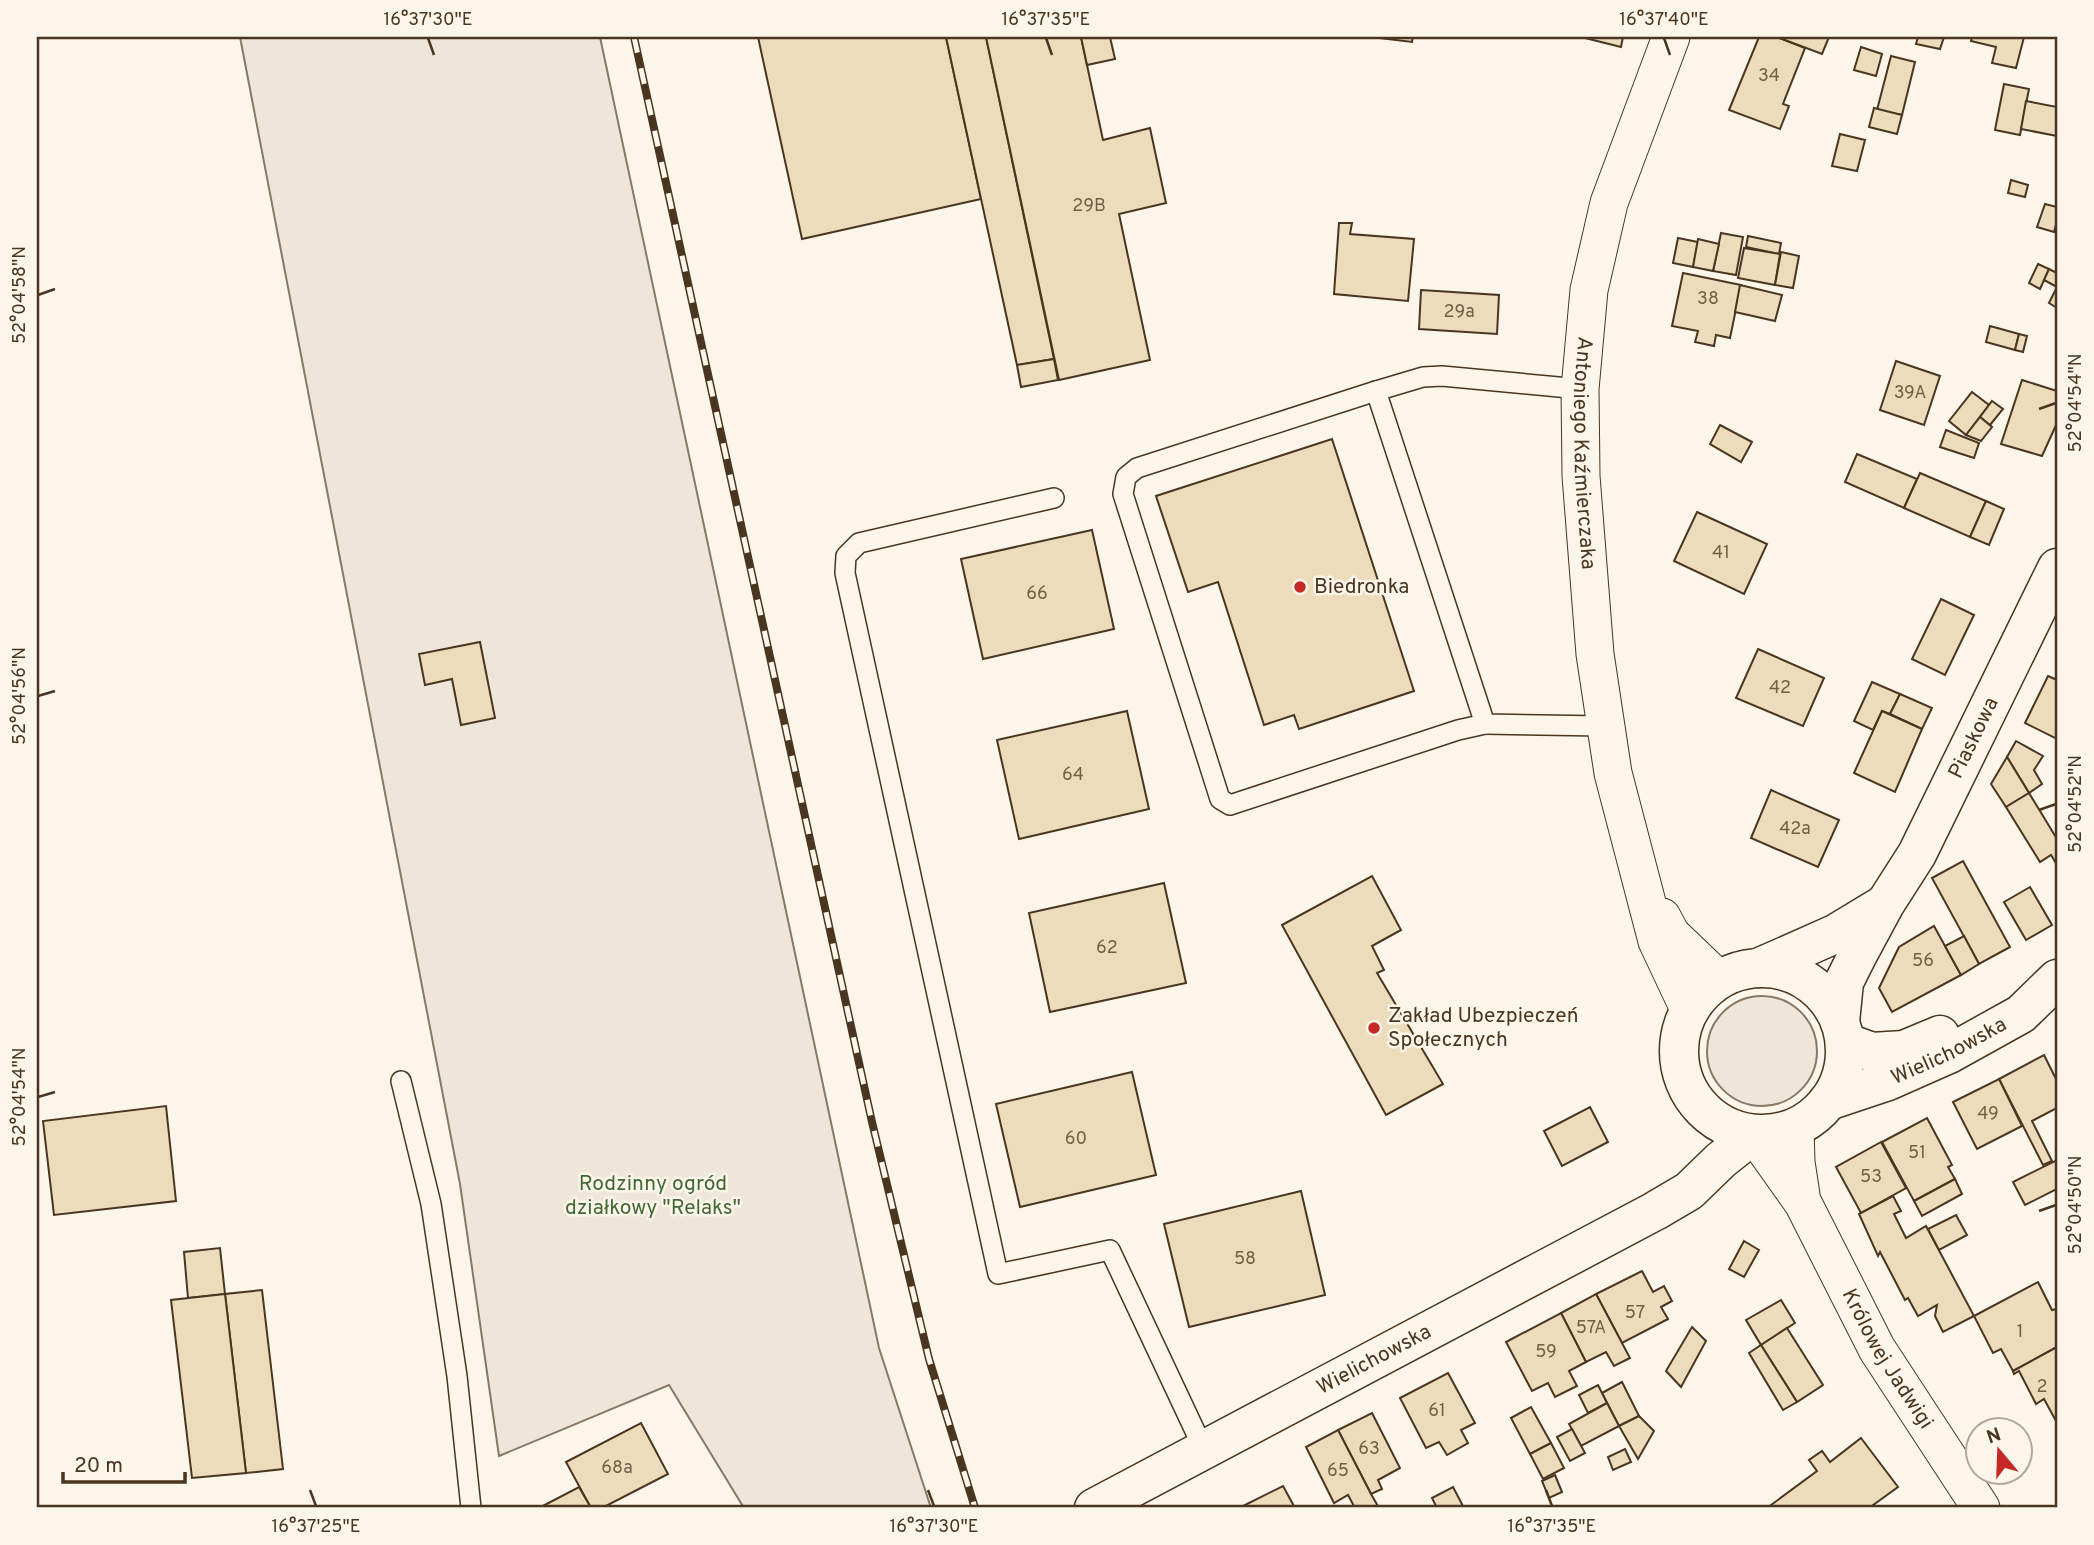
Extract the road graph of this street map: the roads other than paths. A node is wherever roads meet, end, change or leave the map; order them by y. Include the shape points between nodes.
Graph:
1 (1671, 37) edge
2 (1580, 389) junction
3 (1376, 391) junction
4 (1054, 498) dead end
5 (2057, 568) edge
6 (1485, 724) junction
7 (1604, 726) junction
8 (1640, 879) junction
9 (1885, 904) junction
10 (1758, 968) junction
11 (2057, 977) edge
12 (1718, 979) junction
13 (1689, 1009) junction
14 (1842, 1032) junction
15 (401, 1082) dead end
16 (1828, 1101) junction
17 (1699, 1107) junction
18 (1795, 1127) junction
19 (1754, 1134) junction
20 (1803, 1203) junction
21 (1655, 1211) junction
22 (1204, 1450) junction
23 (471, 1508) edge
24 (1094, 1508) edge
25 (1981, 1508) edge

1 - 2 street, Antoniego Kaźmierczaka via 1609,202 1589,290
2 - 3 lane via 1442,376
2 - 7 street, Antoniego Kaźmierczaka via 1581,476
3 - 6 lane
3 - 6 lane via 1137,468 1126,477 1123,494 1220,799 1230,805
4 - 22 lane via 859,542 846,556 845,573 998,1274 1110,1250
5 - 9 street, Piaskowa via 1917,854
6 - 7 lane
7 - 8 street, Antoniego Kaźmierczaka
8 - 12 street, Antoniego Kaźmierczaka via 1671,934
8 - 13 street, Antoniego Kaźmierczaka via 1657,941
9 - 10 street, Piaskowa
9 - 14 street, Piaskowa via 1844,982
10 - 12 street
10 - 14 street via 1799,976 1824,996
11 - 14 street, Wielichowska via 1905,1050 1872,1052
11 - 16 street, Wielichowska via 2021,1014 1949,1055
12 - 13 street
13 - 17 street via 1681,1028 1680,1070
14 - 16 street via 1844,1063
15 - 23 lane via 431,1204
16 - 18 street
17 - 19 street via 1715,1121
17 - 21 street, Wielichowska via 1698,1141 1689,1170
18 - 19 street
18 - 20 street, Królowej Jadwigi
19 - 20 street, Królowej Jadwigi
19 - 21 street, Wielichowska via 1689,1191
20 - 25 street, Królowej Jadwigi via 1877,1349
21 - 22 street, Wielichowska
22 - 24 street, Wielichowska

